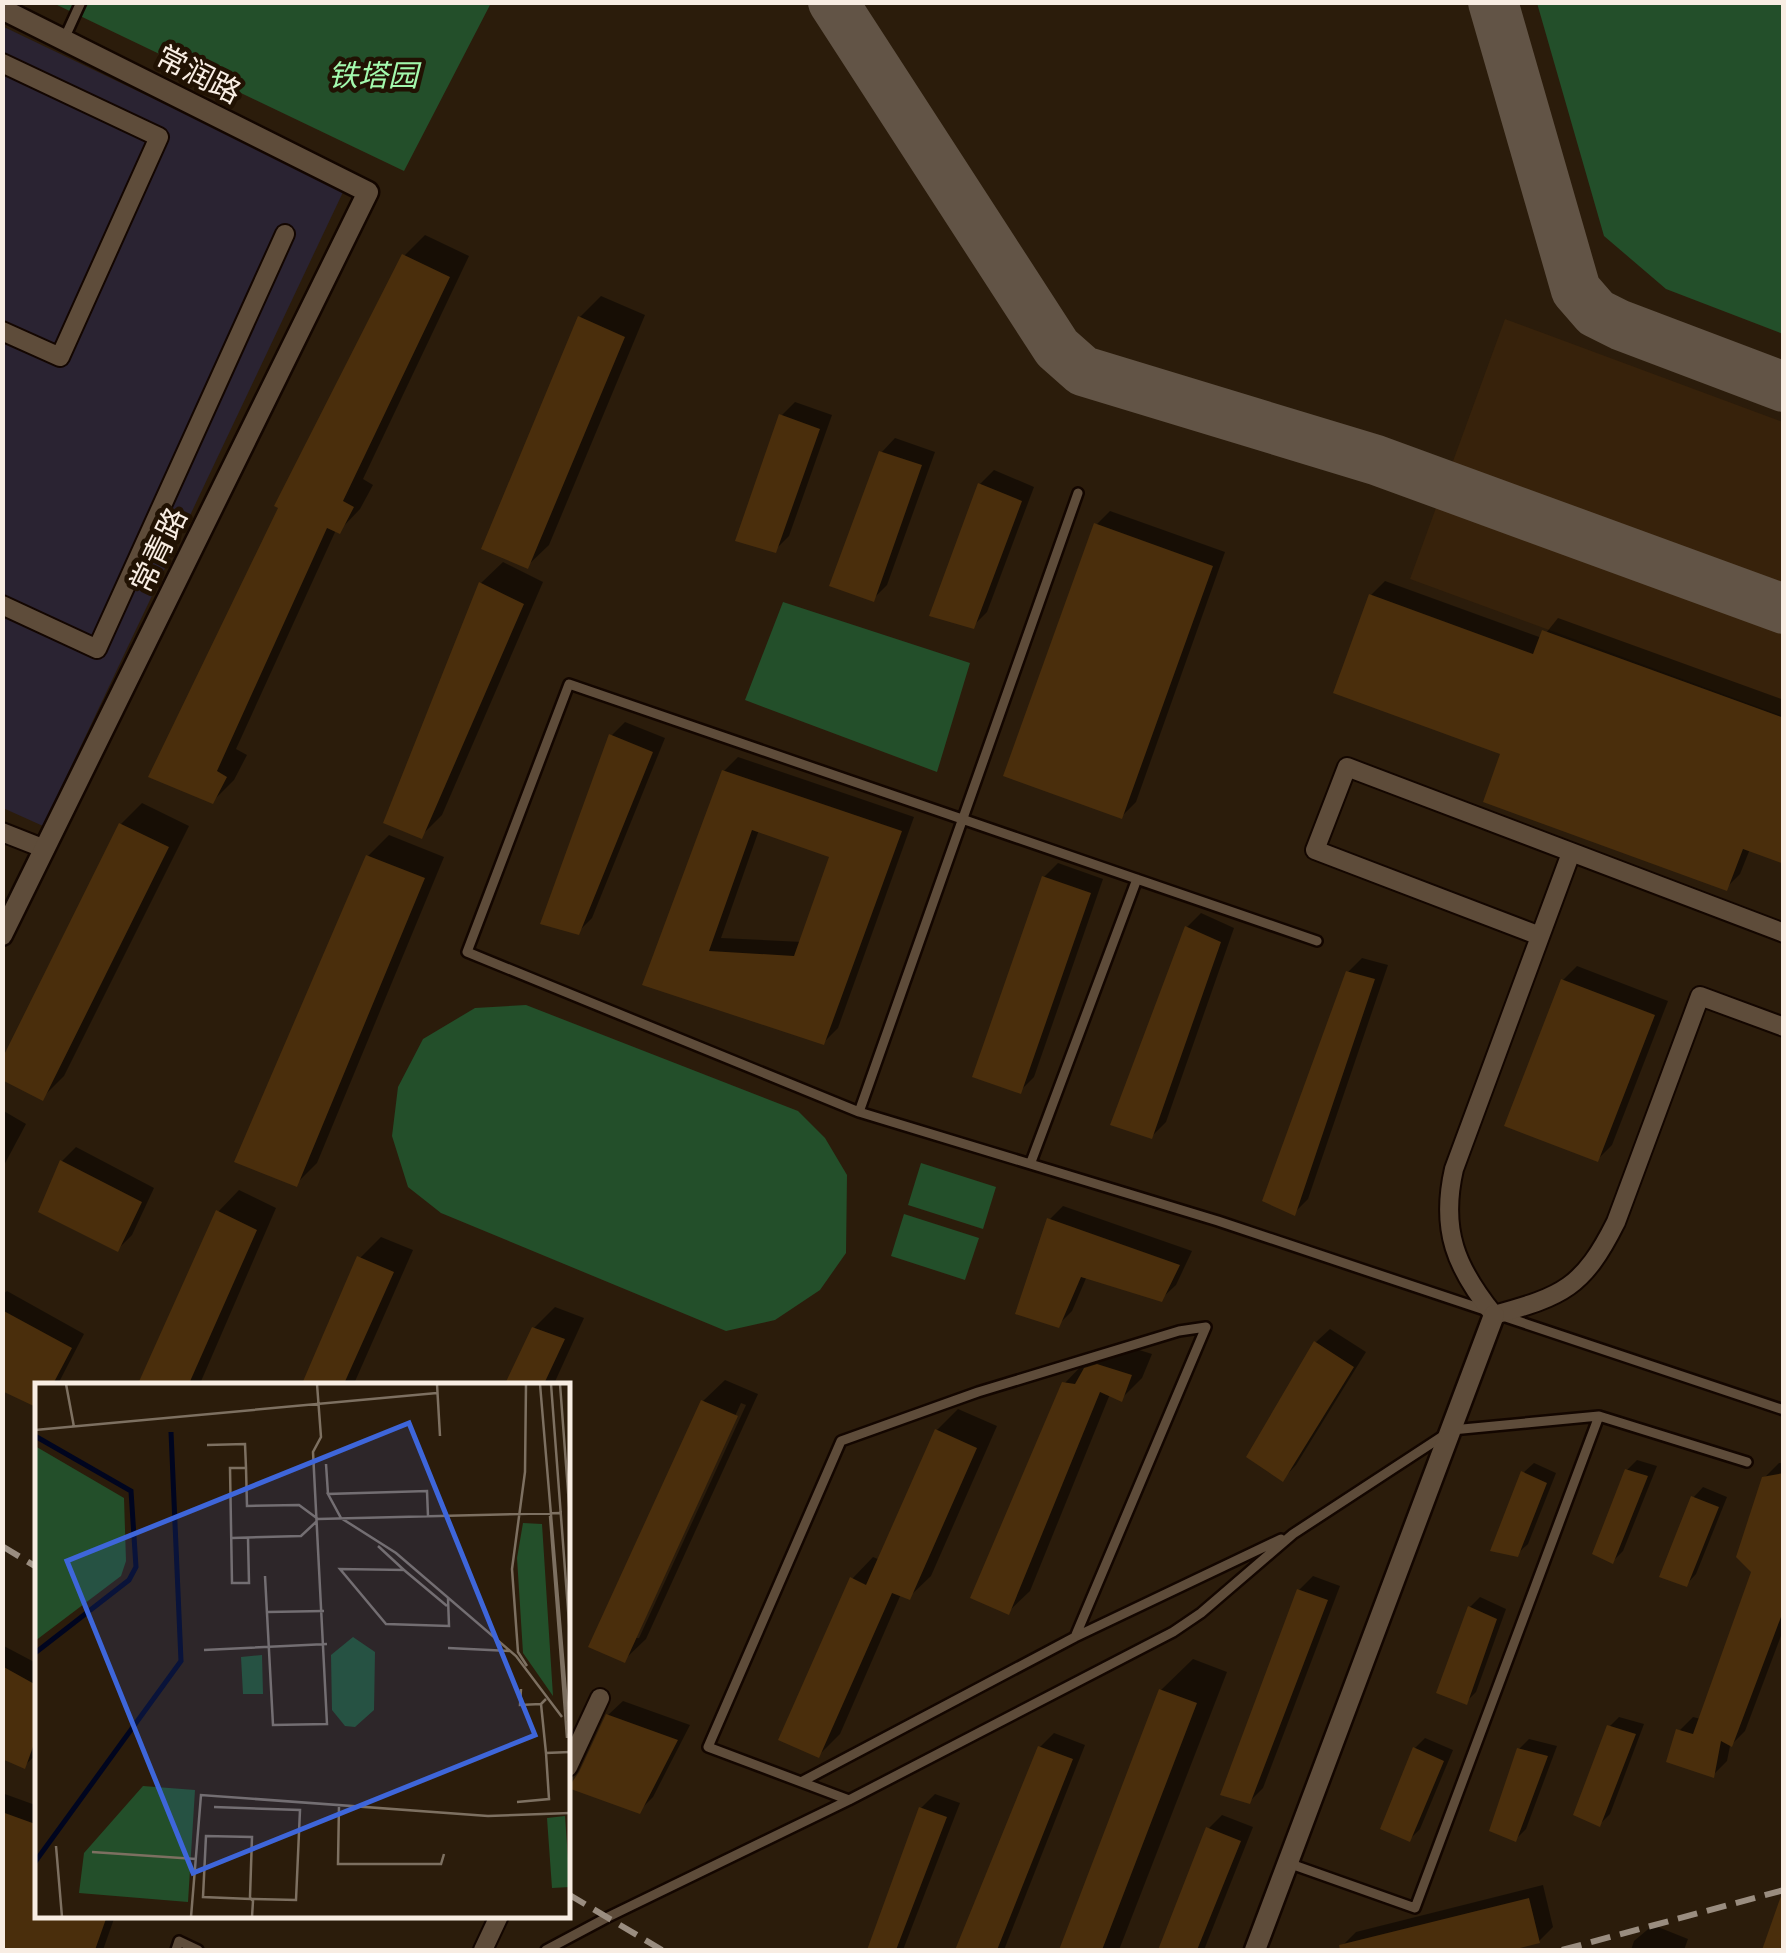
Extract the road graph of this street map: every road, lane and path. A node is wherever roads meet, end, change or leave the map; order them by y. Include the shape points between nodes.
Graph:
1 (82, 2) edge
2 (2, 10) edge
3 (64, 40) junction
4 (2, 63) edge
5 (368, 192) joint
6 (285, 234) dead end
7 (2, 332) edge
8 (1078, 494) dead end
9 (2, 606) edge
10 (963, 819) junction
11 (2, 832) edge
12 (44, 850) junction
13 (1572, 853) junction
14 (1137, 880) junction
15 (1784, 934) edge
16 (2, 935) edge
17 (1540, 936) junction
18 (1317, 941) dead end
19 (1784, 1026) edge
20 (859, 1112) junction
21 (1032, 1162) junction
22 (1494, 1315) junction
23 (1784, 1410) edge
24 (1599, 1416) junction
25 (1452, 1430) junction
26 (1747, 1462) dead end
27 (1292, 1534) junction
28 (1075, 1637) junction
29 (600, 1698) dead end
30 (570, 1763) edge
31 (801, 1782) junction
32 (850, 1800) junction
33 (1288, 1863) junction
34 (498, 1918) edge
35 (176, 1950) edge
36 (198, 1950) edge
37 (483, 1950) edge
38 (546, 1950) edge
39 (1256, 1950) edge

1 - 3 lane
2 - 3 street, 常润路
3 - 5 street, 常润路
4 - 7 street via 159,136 60,357
5 - 12 street, 常青路
6 - 9 street via 98,649
8 - 10 lane
10 - 14 lane
10 - 20 lane
10 - 20 lane via 569,684 467,952
11 - 12 street
12 - 16 street, 常青路
13 - 15 street
13 - 17 street
13 - 17 street via 1347,767 1316,850
14 - 18 lane
14 - 21 lane
17 - 22 street via 1447,1198 1456,1254 1469,1285
19 - 22 street via 1700,996 1600,1253 1562,1292
20 - 21 lane
21 - 22 lane
22 - 23 lane
22 - 25 street
24 - 25 lane
24 - 26 lane
24 - 33 lane via 1415,1908
25 - 27 lane
25 - 33 street
27 - 28 lane
27 - 32 lane via 1173,1632
28 - 31 lane
28 - 31 lane via 1206,1327 978,1392 841,1440 708,1747
29 - 30 street
31 - 32 lane
32 - 38 lane
33 - 39 street
34 - 37 street
35 - 36 lane via 179,1941

